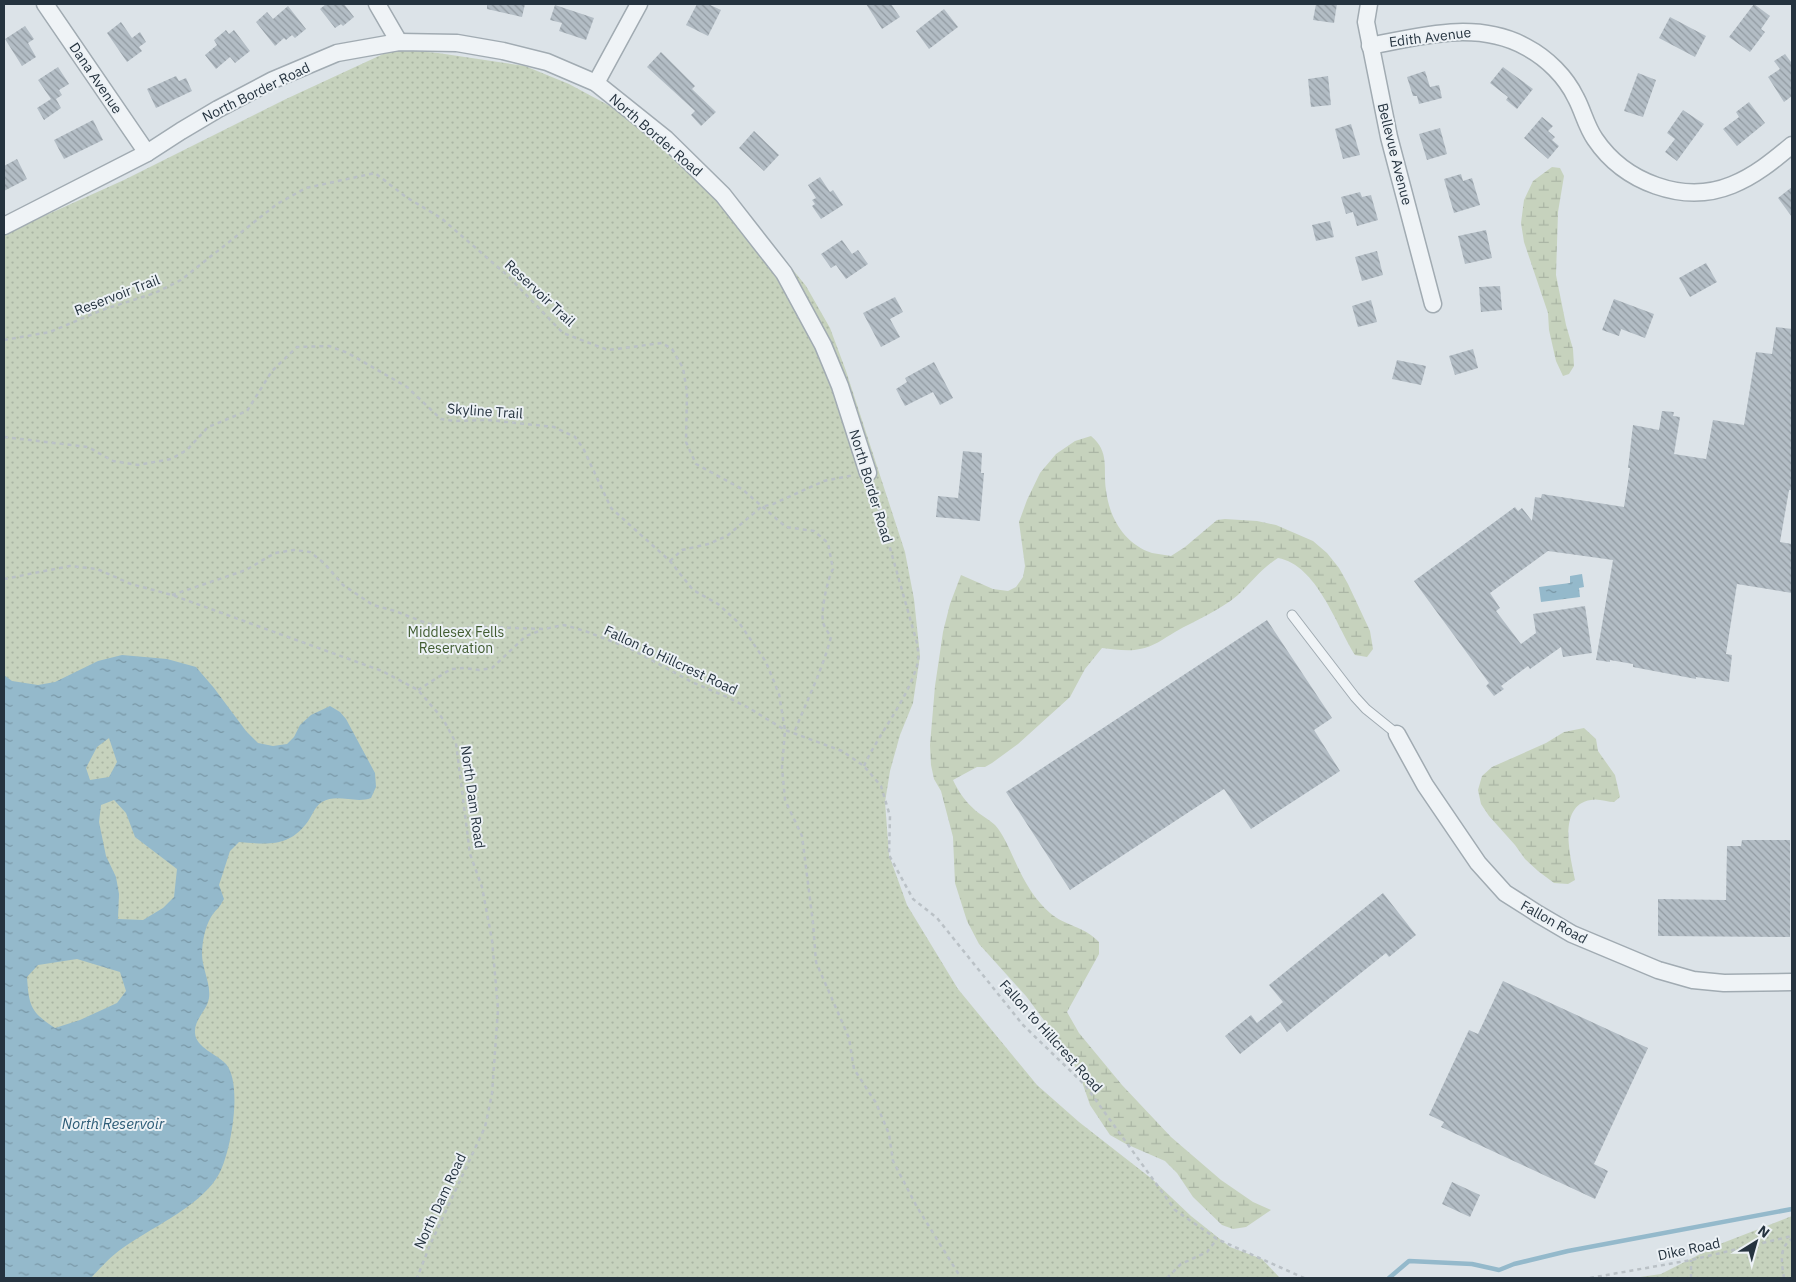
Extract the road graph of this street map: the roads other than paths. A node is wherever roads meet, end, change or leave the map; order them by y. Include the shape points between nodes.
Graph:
1 (45, 4) edge
2 (377, 4) edge
3 (639, 4) edge
4 (1369, 4) edge
5 (399, 42) junction
6 (1370, 46) junction
7 (596, 83) junction
8 (1792, 145) edge
9 (147, 153) junction
10 (4, 226) edge
11 (1433, 304) dead end
12 (868, 473) road end
13 (1292, 615) dead end
14 (1396, 734) joint
15 (1792, 982) edge

1 - 9 street, Dana Avenue
2 - 5 street
3 - 7 street
4 - 6 street, Bellevue Avenue via 1366,22
5 - 7 street, North Border Road via 457,43 503,51 547,62
5 - 9 street, North Border Road via 337,53 273,80
6 - 8 street, Edith Avenue via 1465,31 1518,42 1560,74 1576,98 1587,126 1607,154 1630,173 1678,191 1730,186 1758,171
6 - 11 street, Bellevue Avenue via 1389,137
7 - 12 street, North Border Road via 666,139 723,195 784,273 823,345
9 - 10 street, North Border Road
13 - 14 lane via 1355,697
14 - 15 street, Fallon Road via 1425,785 1478,863 1505,893 1532,910 1572,934 1658,970 1693,980

